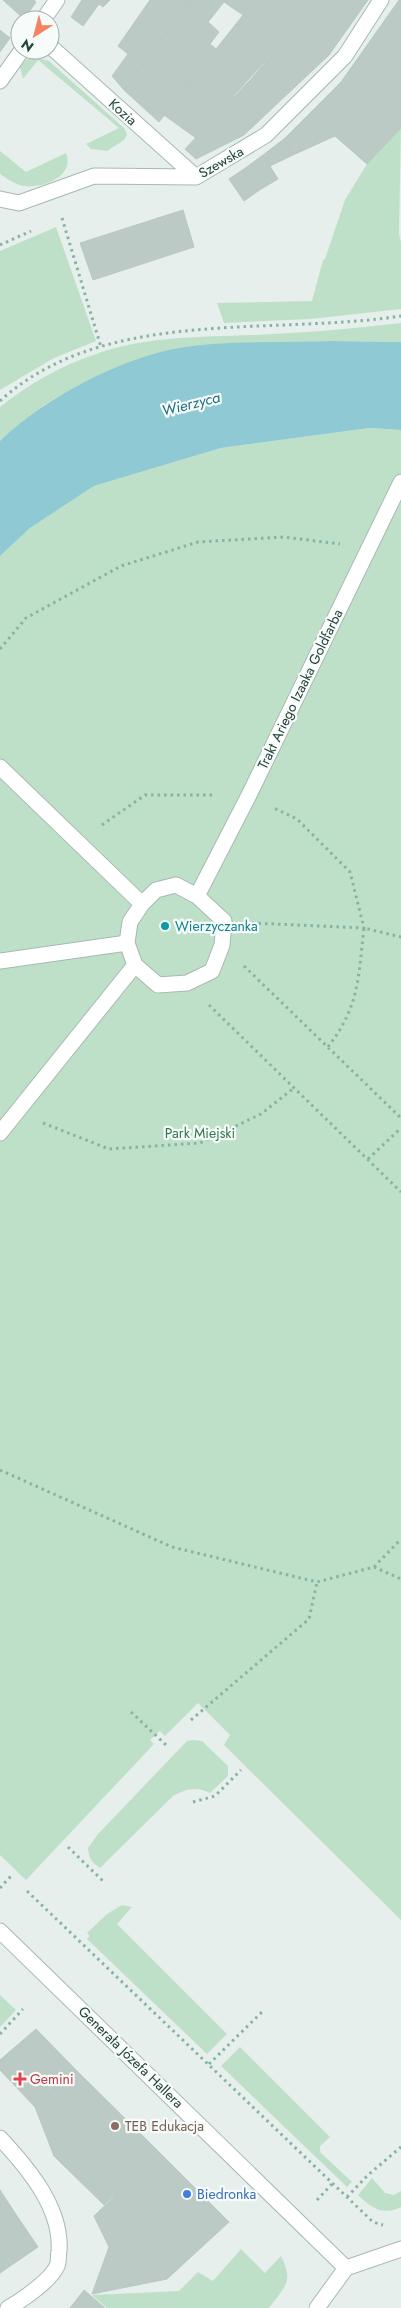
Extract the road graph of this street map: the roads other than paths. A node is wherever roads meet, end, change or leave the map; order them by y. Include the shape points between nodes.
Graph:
1 (381, 0) edge
2 (60, 55) edge
3 (15, 60) edge
4 (0, 80) edge
5 (196, 177) junction
6 (0, 199) edge
7 (401, 482) edge
8 (0, 767) edge
9 (197, 896) junction
10 (142, 904) junction
11 (126, 943) junction
12 (0, 961) edge
13 (135, 965) junction
14 (0, 1133) edge
15 (0, 1931) edge
16 (0, 2138) edge
17 (401, 2249) edge
18 (346, 2268) junction
19 (8, 2308) edge
20 (317, 2308) edge

1 - 5 street, Szewska via 344,56 266,135
2 - 5 street, Kozia
3 - 4 street
5 - 6 street, Szewska via 94,176 19,203
7 - 9 street, Trakt Ariego Izaaka Goldfarba
8 - 10 street
9 - 10 street via 176,885 156,890
9 - 13 street via 224,922 222,945 212,971 187,983 158,985
10 - 11 street via 130,922
11 - 12 street
11 - 13 street
13 - 14 street
15 - 18 street, Generała Józefa Hallera
16 - 19 street via 21,2160 50,2204 60,2235 57,2266 30,2296
17 - 18 street
18 - 20 street

